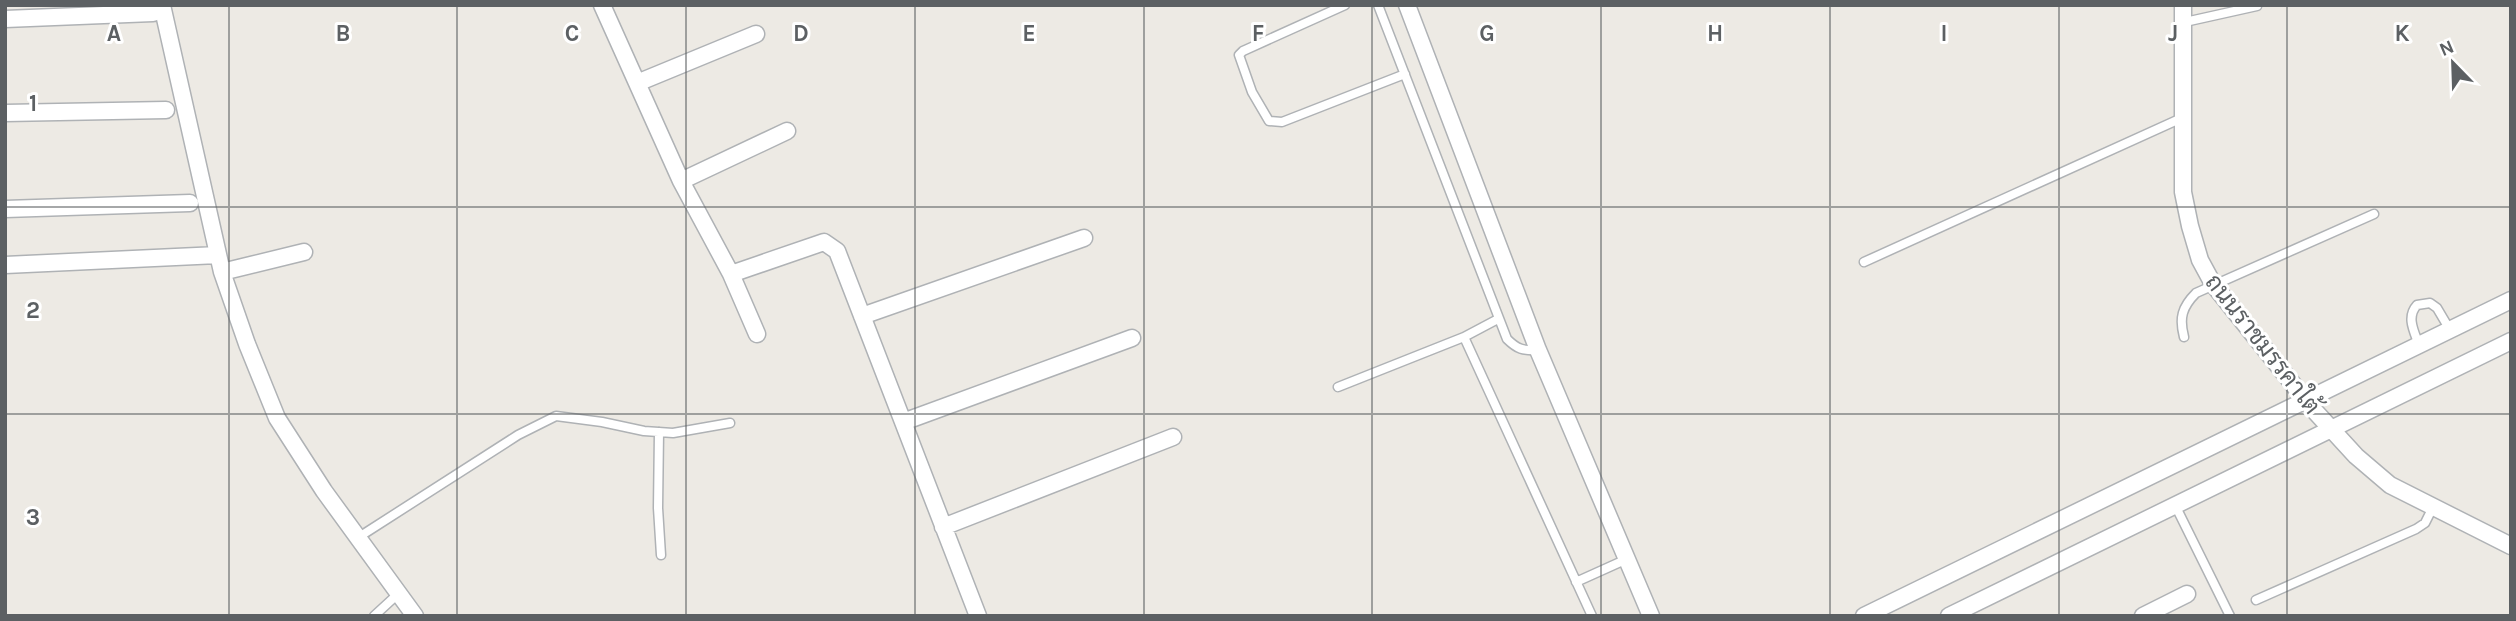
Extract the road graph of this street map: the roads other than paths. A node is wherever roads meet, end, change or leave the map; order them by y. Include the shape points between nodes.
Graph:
1 (602, 5) edge
2 (1345, 5) edge
3 (1378, 5) edge
4 (1407, 5) edge
5 (2183, 5) edge
6 (2257, 6) edge
7 (157, 9) edge
8 (5, 19) edge
9 (2185, 22) junction
10 (756, 34) dead end
11 (1405, 74) junction
12 (637, 83) junction
13 (166, 110) dead end
14 (5, 113) edge
15 (2184, 117) junction
16 (787, 131) dead end
17 (681, 181) junction
18 (190, 203) dead end
19 (5, 209) edge
20 (2374, 214) dead end
21 (1084, 238) dead end
22 (304, 252) dead end
23 (218, 255) junction
24 (1864, 262) dead end
25 (5, 265) edge
26 (222, 272) junction
27 (731, 274) junction
28 (2213, 284) junction
29 (2511, 300) edge
30 (862, 316) junction
31 (1499, 319) junction
32 (2450, 330) junction
33 (757, 334) dead end
34 (1464, 337) junction
35 (2184, 337) dead end
36 (1132, 338) dead end
37 (2511, 341) edge
38 (2419, 345) junction
39 (1538, 350) junction
40 (1338, 387) dead end
41 (2318, 414) junction
42 (903, 422) junction
43 (730, 423) dead end
44 (659, 432) junction
45 (1173, 438) dead end
46 (2175, 505) junction
47 (2433, 507) junction
48 (943, 527) junction
49 (359, 537) junction
50 (2511, 545) edge
51 (661, 555) dead end
52 (1627, 559) junction
53 (1576, 582) junction
54 (398, 593) junction
55 (2187, 594) dead end
56 (2256, 600) dead end
57 (1966, 612) edge
58 (374, 616) edge
59 (415, 616) edge
60 (978, 616) edge
61 (1592, 616) edge
62 (1651, 616) edge
63 (1864, 616) edge
64 (1950, 616) edge
65 (2143, 616) edge
66 (2230, 616) edge

1 - 12 street
2 - 11 lane via 1239,55 1269,121 1282,121
3 - 11 lane
4 - 39 street
5 - 9 street, ถนนราชมรรคาใต้
6 - 9 lane
7 - 8 street
7 - 23 street
9 - 15 street, ถนนราชมรรคาใต้
10 - 12 street
11 - 31 lane
12 - 17 street
13 - 14 street
15 - 24 lane
15 - 28 street, ถนนราชมรรคาใต้ via 2183,192 2200,260
16 - 17 street
17 - 27 street
18 - 19 street
20 - 28 lane
21 - 30 street
22 - 26 street
23 - 25 street
23 - 26 street
26 - 49 street via 277,418
27 - 30 street via 824,242 837,251
27 - 33 street
28 - 35 lane via 2184,305 2180,322
28 - 41 street, ถนนราชมรรคาใต้
29 - 32 street
30 - 42 street
31 - 34 lane
31 - 39 lane via 1515,347
32 - 38 street
32 - 38 lane via 2437,308 2430,303 2417,305 2411,311 2411,321
34 - 40 lane
34 - 53 lane
36 - 42 street
37 - 41 street
38 - 41 street
39 - 52 street
41 - 46 street
41 - 47 street, ถนนราชมรรคาใต้ via 2390,485
41 - 63 street
42 - 48 street
43 - 44 lane
44 - 49 lane via 556,416 518,435
44 - 51 lane
45 - 48 street
46 - 57 street
46 - 66 lane
47 - 50 street, ถนนราชมรรคาใต้
47 - 56 lane via 2416,529
48 - 60 street
49 - 54 street
52 - 53 lane
52 - 62 street
53 - 61 lane
54 - 58 lane
54 - 59 street
55 - 65 street
57 - 64 street

